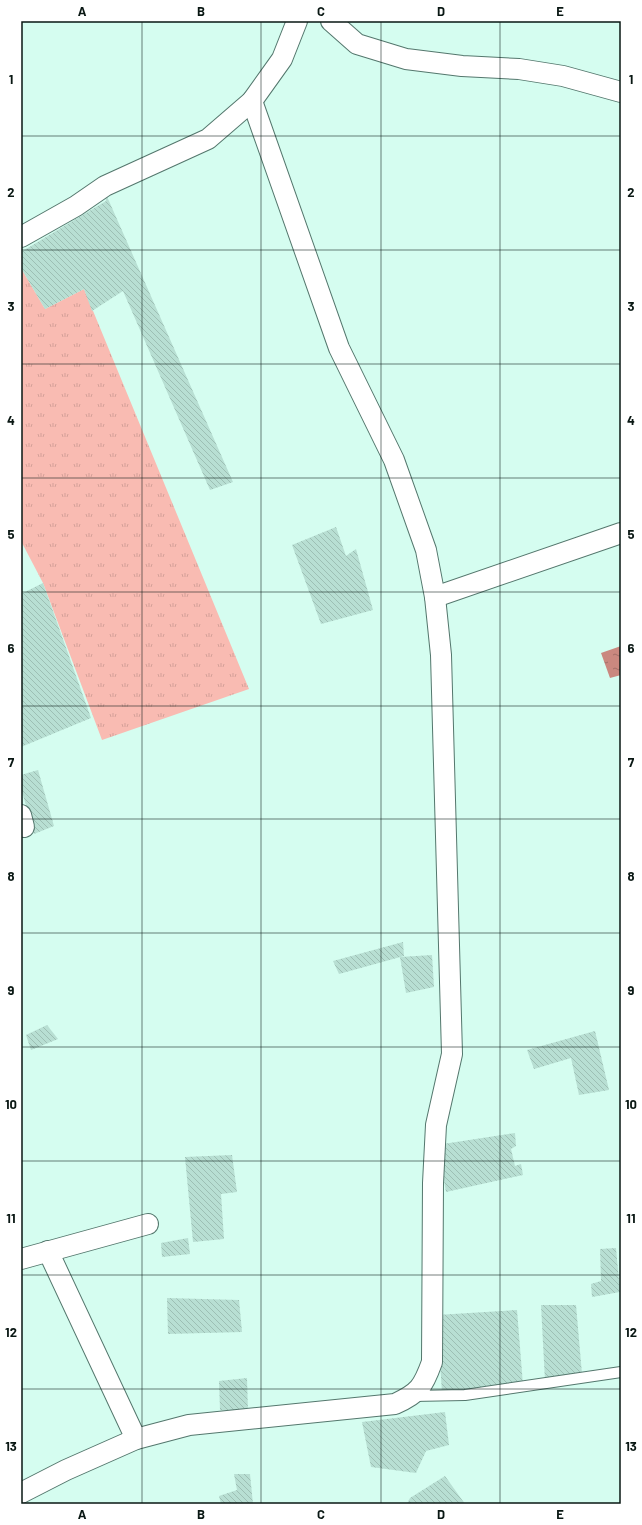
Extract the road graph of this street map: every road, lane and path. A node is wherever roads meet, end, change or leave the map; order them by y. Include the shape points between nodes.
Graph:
1 (297, 21) edge
2 (331, 21) edge
3 (356, 21) edge
4 (357, 44) junction
5 (619, 89) edge
6 (252, 101) junction
7 (21, 237) edge
8 (621, 533) edge
9 (435, 597) junction
10 (148, 1224) dead end
11 (48, 1251) junction
12 (21, 1259) edge
13 (621, 1372) edge
14 (412, 1396) junction
15 (136, 1439) junction
16 (21, 1493) edge

1 - 6 street via 282,59
2 - 4 street
3 - 4 street
4 - 5 street via 406,59 462,66 519,69
6 - 7 street via 208,139 105,186 76,206
6 - 9 street via 339,348 394,460 426,550
8 - 9 street
9 - 14 street via 441,655 452,1054 436,1125 433,1183 432,1362 424,1382
10 - 11 street
11 - 12 street
11 - 15 street
13 - 14 lane via 465,1395
14 - 15 street via 395,1404 189,1425
15 - 16 street

